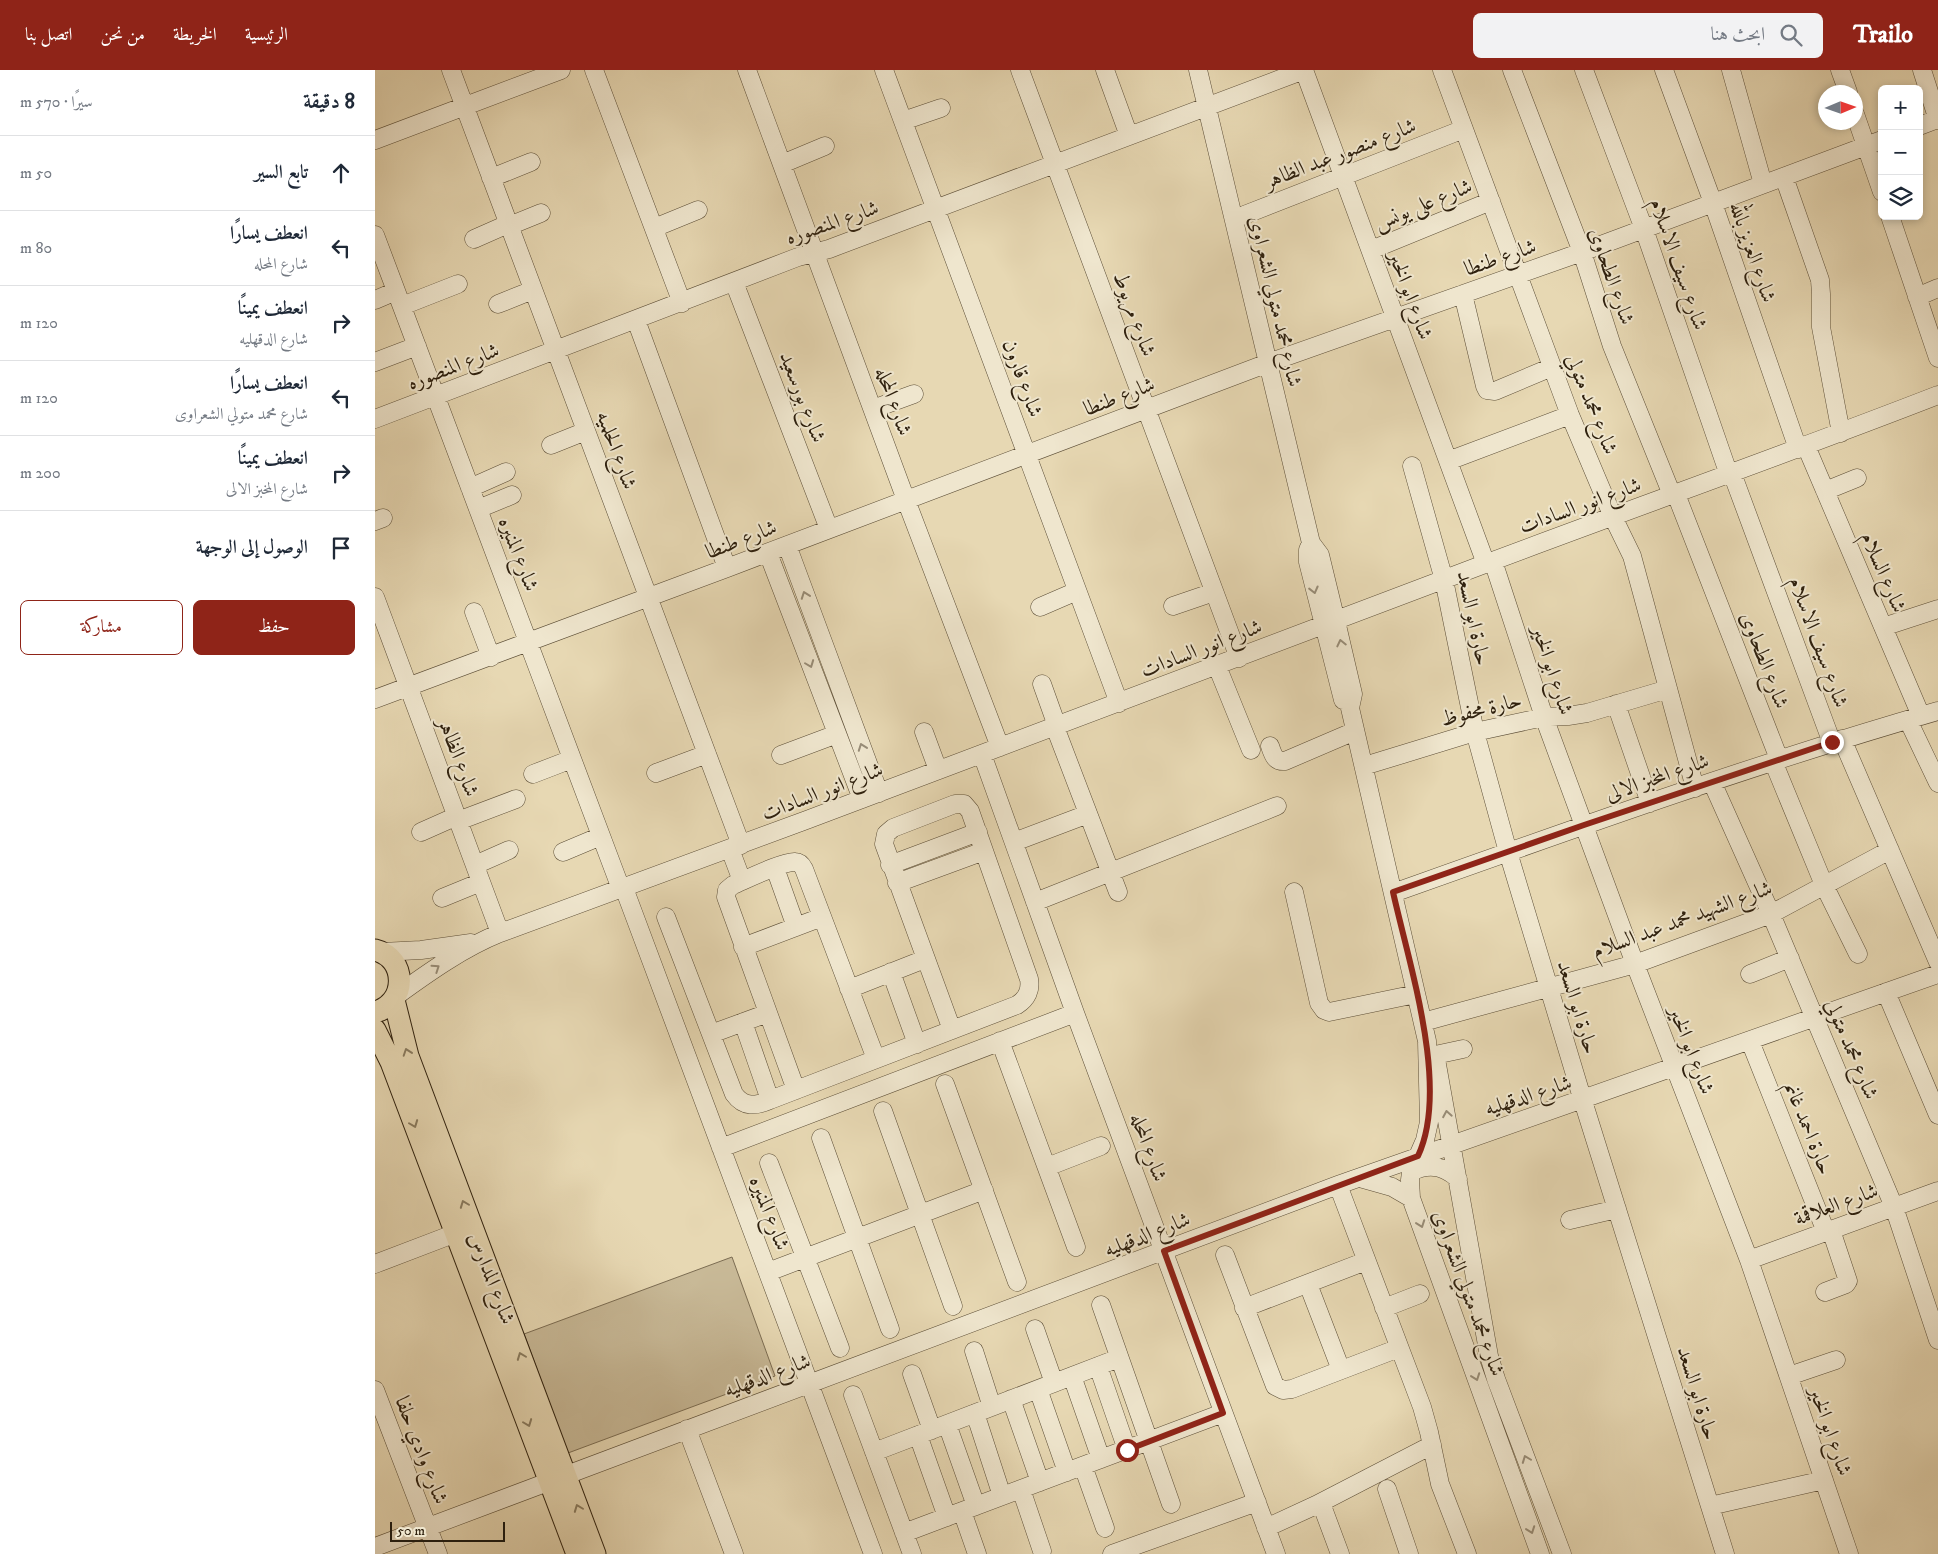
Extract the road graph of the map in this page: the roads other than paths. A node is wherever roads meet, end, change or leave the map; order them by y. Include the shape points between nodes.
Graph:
1 (451, 70) edge
2 (561, 70) edge
3 (595, 70) edge
4 (747, 70) edge
5 (884, 70) edge
6 (1020, 70) edge
7 (1105, 70) edge
8 (1198, 70) edge
9 (1304, 70) edge
10 (1442, 70) edge
11 (1513, 70) edge
12 (1584, 70) edge
13 (1664, 70) edge
14 (1731, 70) edge
15 (1840, 70) edge
16 (1922, 70) edge
17 (1845, 85) edge
18 (464, 107) junction
19 (1207, 107) junction
20 (941, 108) dead end
21 (1938, 119) edge
22 (903, 120) junction
23 (1923, 125) edge
24 (1863, 126) edge
25 (1464, 129) junction
26 (377, 134) edge
27 (1129, 136) junction
28 (1874, 143) edge
29 (825, 146) dead end
30 (531, 162) dead end
31 (782, 164) junction
32 (1055, 164) junction
33 (1879, 175) edge
34 (1343, 176) junction
35 (1784, 177) junction
36 (491, 178) junction
37 (1763, 184) junction
38 (1491, 201) junction
39 (1713, 203) junction
40 (936, 209) junction
41 (698, 210) dead end
42 (541, 213) dead end
43 (1234, 220) junction
44 (1891, 220) edge
45 (509, 225) junction
46 (654, 228) junction
47 (1644, 229) junction
48 (376, 238) edge
49 (474, 238) dead end
50 (1371, 250) junction
51 (815, 252) junction
52 (1582, 252) junction
53 (1519, 274) junction
54 (734, 282) junction
55 (458, 284) dead end
56 (1938, 288) edge
57 (533, 290) junction
58 (1463, 294) junction
59 (1917, 297) junction
60 (399, 298) junction
61 (375, 300) edge
62 (682, 303) junction
63 (498, 304) dead end
64 (1396, 318) junction
65 (637, 320) junction
66 (417, 346) junction
67 (556, 351) junction
68 (1938, 358) edge
69 (375, 362) edge
70 (1267, 363) junction
71 (1552, 367) junction
72 (914, 394) dead end
73 (1938, 395) edge
74 (436, 396) junction
75 (873, 409) junction
76 (1146, 410) junction
77 (1570, 415) junction
78 (375, 419) edge
79 (586, 432) junction
80 (1841, 433) junction
81 (551, 445) dead end
82 (1802, 448) junction
83 (1027, 455) junction
84 (1448, 461) junction
85 (1412, 466) dead end
86 (506, 472) dead end
87 (1731, 474) junction
88 (1857, 478) dead end
89 (470, 488) junction
90 (1825, 491) junction
91 (512, 495) dead end
92 (1674, 495) junction
93 (906, 500) junction
94 (478, 509) junction
95 (1613, 517) junction
96 (829, 529) junction
97 (787, 546) junction
98 (768, 553) junction
99 (1490, 562) junction
100 (727, 568) junction
101 (1443, 580) junction
102 (1077, 591) junction
103 (1214, 592) junction
104 (647, 598) junction
105 (1173, 606) dead end
106 (1040, 607) dead end
107 (377, 609) edge
108 (1938, 609) edge
109 (475, 612) dead end
110 (1330, 624) junction
111 (1883, 627) junction
112 (528, 642) junction
113 (491, 657) junction
114 (1239, 658) junction
115 (1217, 666) junction
116 (1042, 684) dead end
117 (409, 687) junction
118 (1668, 689) junction
119 (375, 699) edge
120 (1119, 703) junction
121 (1616, 704) junction
122 (1938, 711) edge
123 (1544, 717) junction
124 (1915, 718) junction
125 (1056, 726) junction
126 (1355, 731) junction
127 (924, 732) dead end
128 (1475, 732) junction
129 (837, 734) junction
130 (1837, 741) junction
131 (1270, 746) dead end
132 (1000, 747) junction
133 (1251, 750) dead end
134 (707, 754) junction
135 (982, 754) junction
136 (781, 755) dead end
137 (572, 759) junction
138 (1776, 760) junction
139 (1364, 766) junction
140 (938, 770) junction
141 (656, 773) dead end
142 (533, 774) dead end
143 (1712, 782) junction
144 (1938, 783) edge
145 (1695, 788) junction
146 (879, 793) junction
147 (516, 799) dead end
148 (862, 799) junction
149 (1650, 803) junction
150 (1277, 806) dead end
151 (1088, 814) junction
152 (458, 819) junction
153 (1584, 825) junction
154 (421, 832) dead end
155 (978, 832) junction
156 (601, 836) junction
157 (1014, 842) junction
158 (736, 847) junction
159 (509, 850) dead end
160 (1889, 850) junction
161 (984, 851) junction
162 (563, 852) dead end
163 (1508, 852) junction
164 (475, 865) junction
165 (890, 865) junction
166 (775, 868) junction
167 (1110, 872) junction
168 (742, 881) junction
169 (481, 882) junction
170 (897, 883) junction
171 (1824, 885) junction
172 (622, 888) junction
173 (1118, 892) dead end
174 (1294, 892) dead end
175 (1393, 892) junction
176 (442, 898) dead end
177 (1035, 902) junction
178 (1771, 914) junction
179 (666, 917) dead end
180 (822, 917) junction
181 (796, 927) junction
182 (500, 933) junction
183 (479, 942) junction
184 (743, 947) junction
185 (378, 950) edge
186 (1858, 954) dead end
187 (1790, 958) junction
188 (925, 959) junction
189 (1938, 962) edge
190 (1635, 964) junction
191 (891, 972) junction
192 (1750, 974) dead end
193 (1938, 974) edge
194 (849, 989) junction
195 (1549, 989) junction
196 (1886, 992) junction
197 (1416, 994) junction
198 (395, 998) junction
199 (375, 1012) edge
200 (768, 1013) junction
201 (1075, 1013) junction
202 (1815, 1018) junction
203 (743, 1022) junction
204 (1423, 1022) junction
205 (375, 1030) edge
206 (951, 1030) junction
207 (711, 1034) junction
208 (924, 1041) junction
209 (1000, 1041) junction
210 (1751, 1041) junction
211 (1431, 1048) junction
212 (1463, 1049) dead end
213 (876, 1059) junction
214 (940, 1064) junction
215 (1675, 1068) junction
216 (945, 1084) dead end
217 (796, 1090) junction
218 (770, 1100) junction
219 (1583, 1101) junction
220 (883, 1111) dead end
221 (1938, 1115) edge
222 (821, 1138) dead end
223 (1452, 1144) junction
224 (1101, 1146) dead end
225 (721, 1148) junction
226 (769, 1164) dead end
227 (1415, 1164) junction
228 (1047, 1166) junction
229 (1360, 1178) junction
230 (1458, 1179) junction
231 (1338, 1185) junction
232 (984, 1190) junction
233 (1938, 1191) edge
234 (1411, 1198) junction
235 (1894, 1207) junction
236 (1617, 1209) junction
237 (920, 1214) junction
238 (1569, 1220) dead end
239 (1828, 1231) junction
240 (456, 1233) junction
241 (857, 1238) junction
242 (1076, 1246) dead end
243 (1164, 1251) junction
244 (1225, 1255) dead end
245 (805, 1257) junction
246 (1749, 1260) junction
247 (1366, 1261) junction
248 (375, 1264) edge
249 (768, 1272) junction
250 (1017, 1282) dead end
251 (1308, 1284) junction
252 (1825, 1292) dead end
253 (1420, 1294) dead end
254 (1479, 1297) junction
255 (1101, 1305) dead end
256 (953, 1306) dead end
257 (1450, 1306) junction
258 (1244, 1308) junction
259 (1384, 1308) junction
260 (890, 1329) dead end
261 (1035, 1329) dead end
262 (1938, 1340) edge
263 (840, 1348) dead end
264 (1399, 1348) junction
265 (974, 1351) dead end
266 (1119, 1358) junction
267 (1836, 1360) dead end
268 (1098, 1366) junction
269 (1341, 1370) junction
270 (912, 1374) dead end
271 (1072, 1376) junction
272 (1789, 1376) junction
273 (1054, 1383) junction
274 (809, 1384) junction
275 (1038, 1389) junction
276 (376, 1395) edge
277 (853, 1395) dead end
278 (1011, 1399) junction
279 (992, 1406) junction
280 (975, 1413) junction
281 (1223, 1413) junction
282 (687, 1429) junction
283 (933, 1429) junction
284 (1149, 1441) junction
285 (1432, 1445) junction
286 (1127, 1450) junction
287 (874, 1452) junction
288 (1101, 1459) junction
289 (1075, 1469) junction
290 (557, 1477) junction
291 (1824, 1480) junction
292 (1040, 1482) junction
293 (1021, 1489) junction
294 (1387, 1489) dead end
295 (1002, 1496) junction
296 (1257, 1502) junction
297 (1321, 1503) junction
298 (1171, 1504) dead end
299 (1710, 1506) junction
300 (961, 1511) junction
301 (428, 1527) junction
302 (1105, 1528) dead end
303 (1266, 1528) junction
304 (904, 1533) junction
305 (375, 1546) edge
306 (1042, 1551) dead end
307 (1463, 1553) edge
308 (438, 1554) edge
309 (577, 1554) edge
310 (595, 1554) edge
311 (734, 1554) edge
312 (872, 1554) edge
313 (912, 1554) edge
314 (977, 1554) edge
315 (1112, 1554) edge
316 (1276, 1554) edge
317 (1340, 1554) edge
318 (1409, 1554) edge
319 (1540, 1554) edge
320 (1562, 1554) edge
321 (1725, 1554) edge
322 (1849, 1554) edge

1 - 18 street, شارع الحلميه
2 - 18 street
3 - 46 street
4 - 31 street, شارع المحله
5 - 22 street, شارع قارون
6 - 32 street, شارع مريوط
7 - 27 street
8 - 19 street, شارع محمد متولي الشعراوى
9 - 19 street, شارع المنصوره
9 - 34 street, شارع ابو الخير
10 - 25 street, شارع محمد متولي
11 - 52 street, شارع الطحاوى
12 - 47 street, شارع سيف الاسلام
13 - 39 street, شارع العزيز بالله
14 - 37 street
15 - 17 street
16 - 21 street
18 - 26 street
18 - 36 street, شارع الحلميه
19 - 27 street, شارع المنصوره
19 - 43 street, شارع محمد متولي الشعراوى
20 - 22 street
21 - 23 street
22 - 40 street, شارع قارون
24 - 28 street
25 - 34 street, شارع منصور عبد الظاهر
25 - 38 street, شارع محمد متولي
27 - 32 street, شارع المنصوره
28 - 33 street
28 - 35 street, شارع طنطا
29 - 31 street
30 - 36 street
31 - 51 street, شارع المحله
32 - 40 street, شارع المنصوره
32 - 76 street, شارع مريوط
34 - 43 street, شارع منصور عبد الظاهر
34 - 50 street, شارع ابو الخير
35 - 37 street, شارع طنطا
35 - 80 street via 1820,280 1821,327
36 - 45 street, شارع الحلميه
37 - 39 street, شارع طنطا
38 - 50 street, شارع على يونس
38 - 53 street, شارع محمد متولي
39 - 47 street, شارع طنطا
39 - 82 street, شارع العزيز بالله
40 - 51 street, شارع المنصوره
40 - 83 street, شارع قارون
41 - 46 street
42 - 45 street
43 - 70 street, شارع محمد متولي الشعراوى
44 - 59 street
45 - 49 street
45 - 57 street, شارع الحلميه
46 - 62 street
47 - 52 street, شارع طنطا
47 - 87 street, شارع سيف الاسلام
48 - 60 street, شارع المنيره
50 - 64 street, شارع ابو الخير
51 - 54 street, شارع المنصوره
51 - 75 street, شارع المحله
52 - 53 street, شارع طنطا
52 - 92 street, شارع الطحاوى via 1612,346
53 - 58 street, شارع طنطا
53 - 71 street, شارع محمد متولي
54 - 62 street, شارع المنصوره
54 - 96 street, شارع بورسعيد
55 - 60 street
56 - 59 street
57 - 63 street
57 - 67 street, شارع الحلميه
58 - 64 street, شارع طنطا
58 - 71 street via 1487,390 1495,391
59 - 68 street
60 - 61 street
60 - 66 street, شارع المنيره
62 - 65 street, شارع المنصوره
64 - 70 street, شارع طنطا
64 - 84 street, شارع ابو الخير
65 - 67 street, شارع المنصوره
65 - 100 street
66 - 69 street
66 - 74 street, شارع المنيره
67 - 74 street, شارع المنصوره
67 - 79 street, شارع الحلميه
70 - 76 street, شارع طنطا
70 - 110 street, شارع محمد متولي الشعراوى via 1311,543 1320,555
71 - 77 street, شارع محمد متولي
72 - 75 street
73 - 80 street, شارع انور السادات
74 - 78 street, شارع المنصوره
74 - 89 street, شارع المنيره
75 - 93 street, شارع المحله
76 - 83 street, شارع طنطا
76 - 103 street, شارع مريوط
77 - 84 street
77 - 95 street, شارع محمد متولي
79 - 81 street
79 - 104 street, شارع الحلميه
80 - 82 street, شارع انور السادات
82 - 87 street, شارع انور السادات
82 - 90 street, شارع السلام
83 - 93 street, شارع طنطا
83 - 102 street, شارع قارون
84 - 99 street, شارع ابو الخير
85 - 101 street, حارة ابو السعد
86 - 89 street
87 - 92 street, شارع انور السادات
87 - 130 street, شارع سيف الاسلام
88 - 90 street
89 - 94 street, شارع المنيره
90 - 111 street, شارع السلام
91 - 94 street
92 - 95 street, شارع انور السادات
92 - 138 street, شارع الطحاوى
93 - 96 street, شارع طنطا
93 - 132 street, شارع المحله
94 - 112 street, شارع المنيره
95 - 99 street, شارع انور السادات
95 - 118 street, شارع محمد متولي via 1632,556
96 - 97 street, شارع طنطا
97 - 98 street, شارع طنطا
146 -> 97 street
98 - 100 street, شارع طنطا
98 -> 129 street
99 - 101 street, شارع انور السادات
99 - 123 street, شارع ابو الخير
100 - 104 street, شارع طنطا
101 - 110 street, شارع انور السادات
101 - 128 street, حارة ابو السعد
102 - 106 street
102 - 120 street, شارع قارون
103 - 105 street
103 - 114 street, شارع مريوط
104 - 112 street, شارع طنطا
104 - 134 street, شارع الحلميه
107 - 117 street, شارع الظاهر
108 - 111 street
109 - 113 street
110 - 114 street, شارع انور السادات
110 - 126 street, شارع محمد متولي الشعراوى via 1353,694 1350,708
111 - 124 street, شارع السلام
112 - 113 street, شارع طنطا
112 - 137 street, شارع المنيره
113 - 117 street, شارع طنطا
114 - 115 street, شارع انور السادات
115 - 120 street, شارع انور السادات
115 - 133 street
116 - 125 street
117 - 119 street, شارع طنطا
117 - 152 street, شارع الظاهر
118 - 121 street, حارة محفوظ
118 - 145 street, شارع محمد متولي
120 - 125 street, شارع انور السادات
121 - 123 street, حارة محفوظ via 1587,713
121 - 149 street
122 - 124 street, شارع المخبز الالى
123 - 128 street, حارة محفوظ
123 - 153 street, شارع ابو الخير
124 - 130 street, شارع المخبز الالى
124 - 144 street, شارع السلام
125 - 132 street, شارع انور السادات
125 - 151 street
126 - 131 street via 1285,761 1274,757
126 - 139 street, شارع محمد متولي الشعراوى
127 - 140 street
128 - 139 street, حارة محفوظ
128 - 163 street, حارة ابو السعد
129 - 136 street
129 - 148 street
130 - 138 street, شارع المخبز الالى
130 - 160 street, شارع سيف الاسلام
132 - 135 street, شارع انور السادات
134 - 141 street
134 - 158 street, شارع الحلميه
135 - 140 street, شارع انور السادات
135 - 157 street, شارع المحله
137 - 142 street
137 - 156 street, شارع المنيره
138 - 143 street, شارع المخبز الالى
138 - 171 street, شارع الطحاوى
139 - 175 street, شارع محمد متولي الشعراوى
140 - 146 street, شارع انور السادات
143 - 145 street, شارع المخبز الالى
143 - 178 street, شارع محمد متولي
145 - 149 street, شارع المخبز الالى
146 - 148 street, شارع انور السادات
147 - 152 street
148 - 158 street, شارع انور السادات
149 - 153 street, شارع المخبز الالى
150 - 167 street
151 - 157 street
151 - 167 street
152 - 154 street
152 - 164 street, شارع الظاهر
153 - 163 street, شارع المخبز الالى
153 - 190 street, شارع ابو الخير
155 - 161 street
155 - 165 street
155 - 165 street via 969,808 955,804 889,831 884,844
156 - 162 street
156 - 172 street, شارع المنيره
157 - 177 street, شارع المحله
158 - 168 street, شارع الحلميه
158 - 172 street, شارع انور السادات
159 - 164 street
160 - 171 street, شارع الشهيد محمد عبد السلام
160 - 189 street, شارع سيف الاسلام
161 - 170 street
161 - 206 street via 1030,989 1017,1005
163 - 175 street, شارع المخبز الالى
163 - 195 street, حارة ابو السعد
164 - 169 street, شارع الظاهر
165 - 170 street
166 - 168 street
166 - 180 street via 794,862 802,865
166 - 181 street
167 - 173 street
167 - 177 street
168 - 184 street via 730,887 726,897
169 - 176 street
169 - 182 street, شارع الظاهر
170 - 188 street
171 - 178 street, شارع الشهيد محمد عبد السلام
171 - 186 street, شارع الطحاوى
172 - 182 street, شارع انور السادات
172 - 225 street, شارع المنيره
174 - 197 street via 1319,1004 1325,1010 1329,1012
175 - 197 street, شارع محمد متولي الشعراوى
177 - 201 street, شارع المحله
178 - 187 street, شارع محمد متولي
178 - 190 street, شارع الشهيد محمد عبد السلام
179 - 207 street
180 - 181 street
180 - 194 street
181 - 184 street
182 - 183 street, شارع انور السادات
183 - 185 street, شارع انور السادات via 421,950
198 -> 183 street, شارع انور السادات
184 - 200 street
185 - 198 main road, شارع المدارس via 389,957 399,971
187 - 192 street
187 - 202 street, شارع محمد متولي
188 - 191 street
188 - 206 street
190 - 195 street, شارع الشهيد محمد عبد السلام
190 - 215 street, شارع ابو الخير
191 - 194 street
191 - 208 street
193 - 196 street, شارع الدقهليه
194 - 213 street
195 - 204 street, شارع الشهيد محمد عبد السلام
195 - 219 street, حارة ابو السعد
196 - 202 street, شارع الدقهليه
196 - 221 street
197 - 204 street, شارع محمد متولي الشعراوى
198 - 199 main road via 384,1009
290 -> 198 main road, شارع المدارس via 408,1056
200 - 203 street
200 - 217 street
201 - 209 street
201 - 243 street, شارع المحله
202 - 210 street, شارع الدقهليه
202 - 235 street, شارع محمد متولي
203 - 207 street
203 - 218 street
204 - 211 street, شارع محمد متولي الشعراوى
205 -> 240 main road, شارع المدارس via 391,1062
206 - 208 street
207 - 218 street via 737,1099 747,1105
208 - 213 street
208 - 214 street
209 - 214 street
209 - 228 street
210 - 215 street, شارع الدقهليه
210 - 239 street, حارة احمد غانم
211 - 212 street
223 -> 211 street, شارع محمد متولي الشعراوى
211 - 227 street, شارع محمد متولي الشعراوى via 1429,1122
213 - 217 street
214 - 225 street
215 - 219 street, شارع الدقهليه
215 - 246 street, شارع ابو الخير
216 - 232 street
217 - 218 street
219 - 223 street, شارع الدقهليه
219 - 236 street, حارة ابو السعد
220 - 237 street
222 - 241 street
223 - 227 street, شارع الدقهليه
223 - 230 street, شارع محمد متولي الشعراوى
224 - 228 street
225 - 249 street, شارع المنيره
226 - 245 street
227 - 229 street, شارع الدقهليه
227 - 230 street via 1418,1168 1433,1166 1447,1170
227 - 234 street, شارع محمد متولي الشعراوى via 1410,1180
228 - 242 street
229 - 231 street, شارع الدقهليه
229 - 234 street via 1387,1185
230 - 254 street, شارع محمد متولي الشعراوى
231 - 243 street, شارع الدقهليه
231 - 247 street
232 - 237 street
232 - 250 street
233 - 235 street, شارع العلاقمة
234 -> 257 street, شارع محمد متولي الشعراوى
235 - 239 street, شارع العلاقمة
235 - 262 street, شارع محمد متولي
236 - 238 street
236 - 299 street, حارة ابو السعد
237 - 241 street
237 - 256 street
239 - 246 street, شارع العلاقمة
239 - 252 street, حارة احمد غانم via 1848,1281
240 - 248 street
240 -> 290 main road, شارع المدارس
241 - 245 street
241 - 260 street
243 - 274 street, شارع الدقهليه
243 - 281 street, شارع المحله
244 - 258 street
245 - 249 street
245 - 263 street
246 - 272 street, شارع ابو الخير
247 - 251 street
247 - 259 street
249 - 274 street, شارع المنيره
251 - 258 street
251 - 269 street
253 - 259 street
254 - 257 street via 1466,1309
320 -> 254 street, شارع محمد متولي الشعراوى via 1496,1379
255 - 266 street
257 -> 319 street, شارع محمد متولي الشعراوى
258 - 269 street via 1275,1386 1283,1390 1292,1389
259 - 264 street
261 - 273 street
264 - 269 street
264 - 285 street via 1426,1419
265 - 279 street
266 - 268 street
266 - 284 street
267 - 272 street
268 - 271 street
268 - 286 street
270 - 283 street
271 - 273 street
271 - 288 street
272 - 291 street, شارع ابو الخير
273 - 275 street
274 - 282 street, شارع الدقهليه
274 - 312 street, شارع المنيره
275 - 278 street
275 - 289 street
276 - 301 street, شارع وادي حلفا
277 - 287 street
278 - 279 street
278 - 292 street
279 - 280 street
280 - 283 street
280 - 295 street
281 - 284 street
281 - 296 street, شارع المحله
282 - 290 street, شارع الدقهليه
282 - 311 street
283 - 287 street
283 - 300 street
283 - 300 street
284 - 286 street
284 - 298 street
285 - 297 street
285 - 307 street via 1440,1484
286 - 288 street
287 - 304 street
288 - 289 street
289 - 292 street
289 - 302 street
290 - 301 street, شارع الدقهليه
290 - 309 main road, شارع المدارس
310 -> 290 main road, شارع المدارس
291 - 299 street
291 - 322 street, شارع ابو الخير
292 - 293 street
293 - 295 street
293 - 306 street
294 - 318 street
295 - 300 street
296 - 303 street, شارع المحله
296 - 315 street
297 - 303 street
297 - 317 street
299 - 321 street, حارة ابو السعد
300 - 304 street
300 - 314 street
301 - 305 street, شارع الدقهليه
301 - 308 street, شارع وادي حلفا
303 - 316 street, شارع المحله
304 - 313 street

